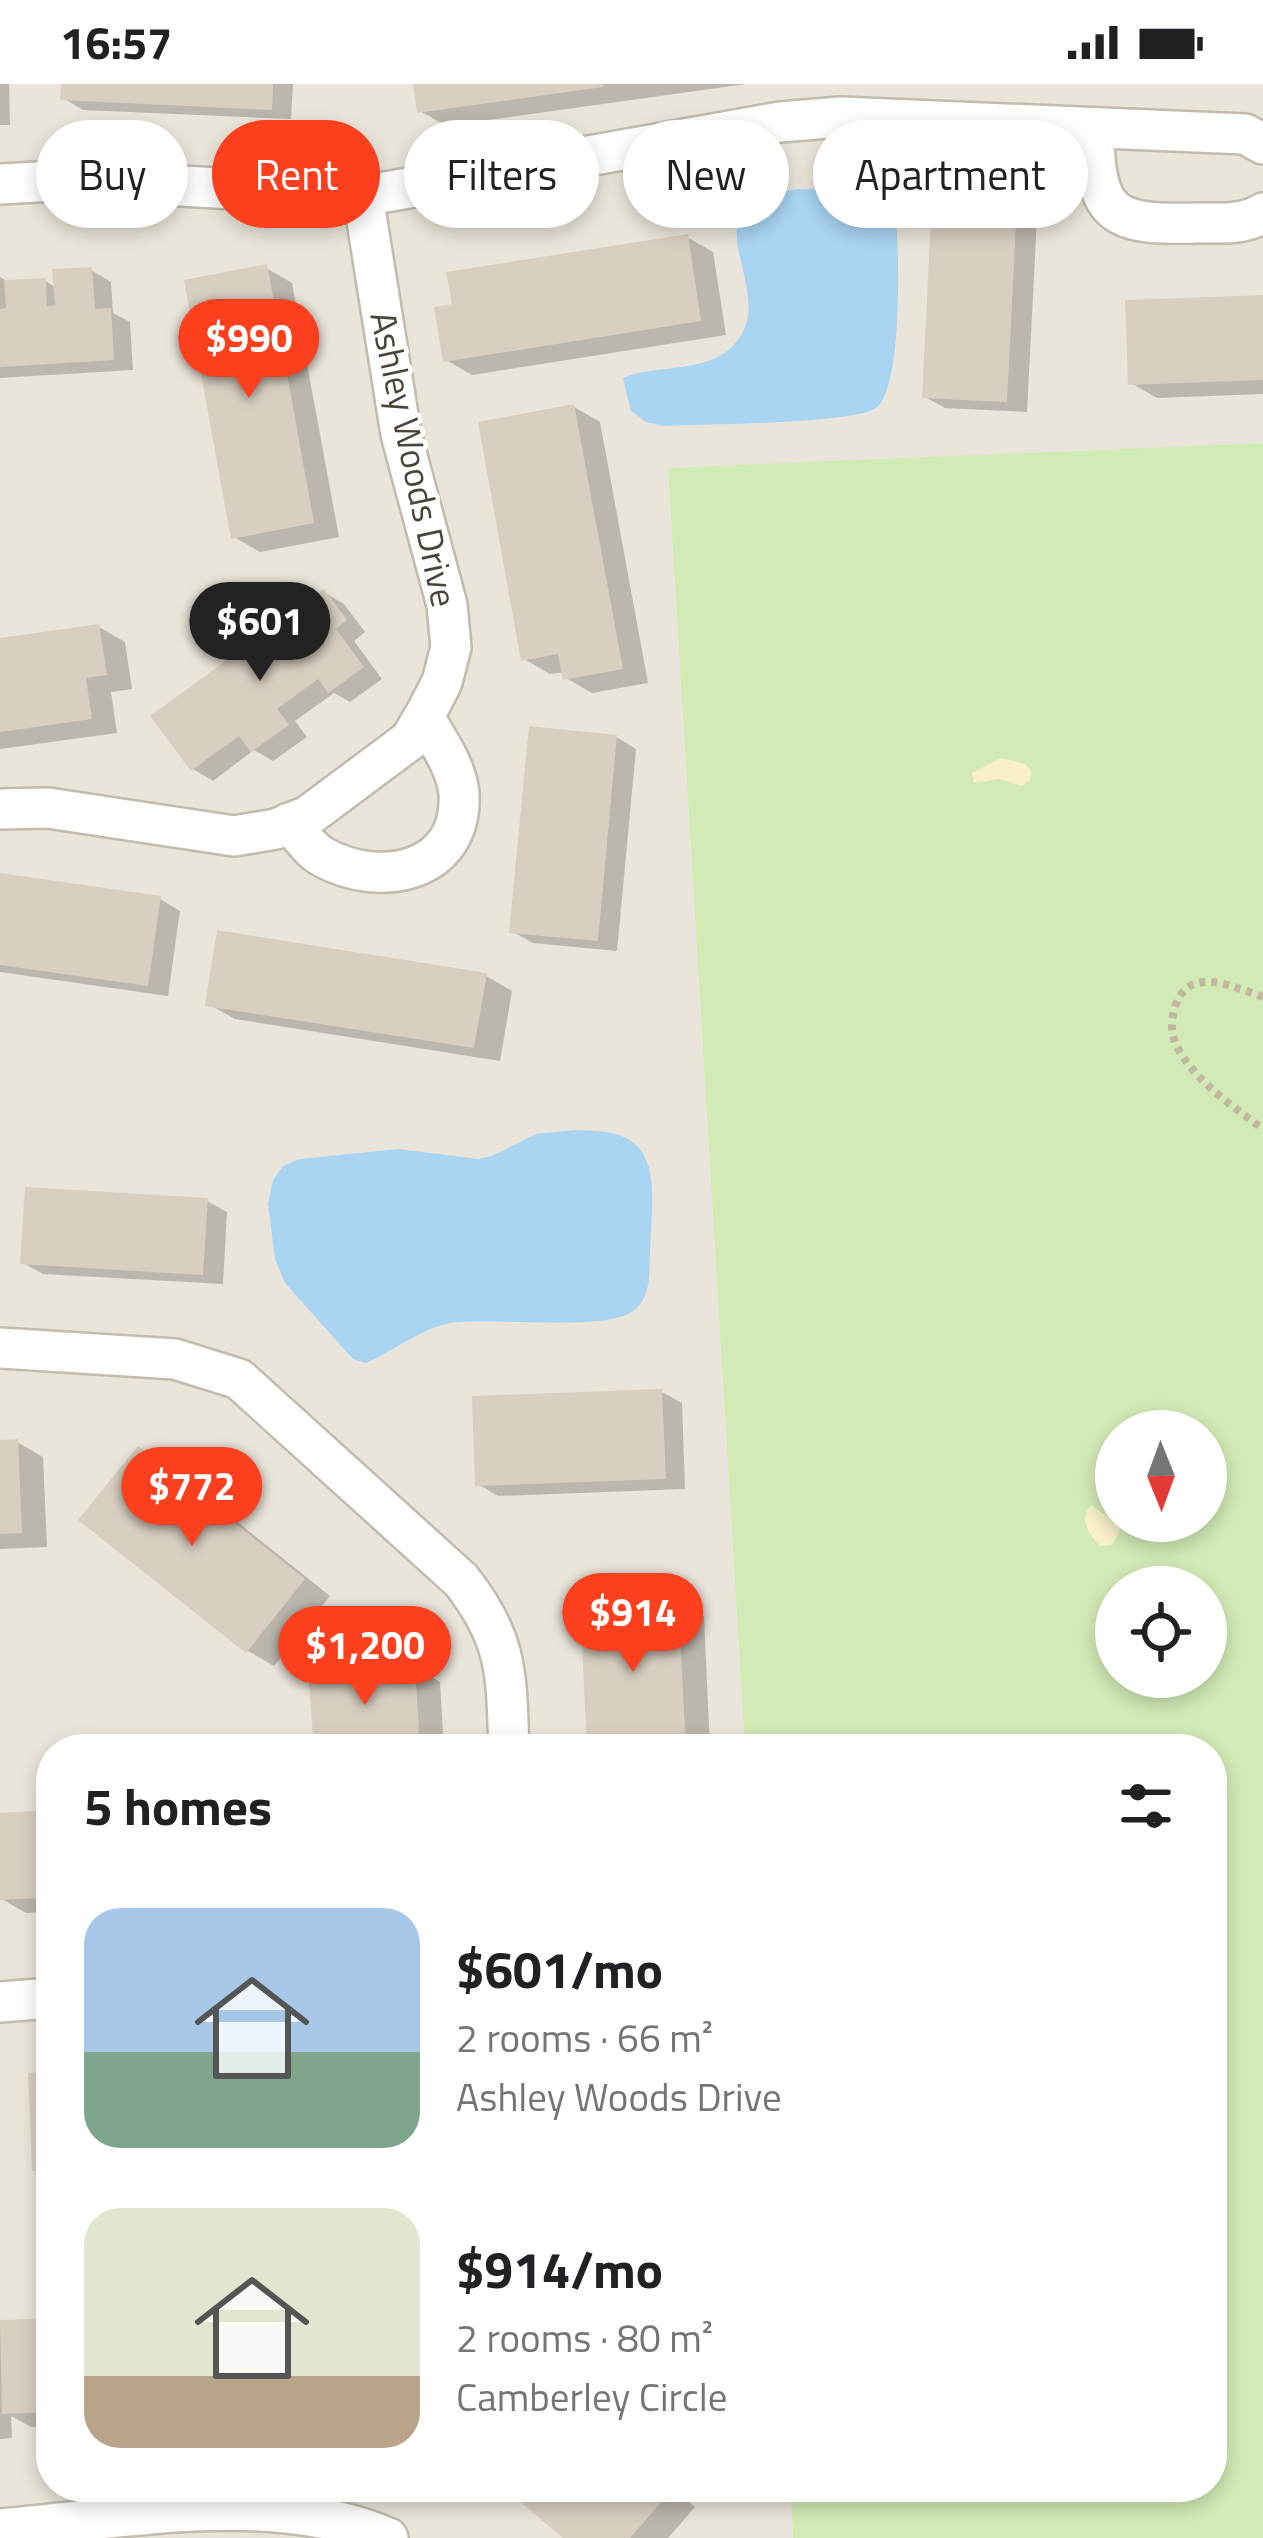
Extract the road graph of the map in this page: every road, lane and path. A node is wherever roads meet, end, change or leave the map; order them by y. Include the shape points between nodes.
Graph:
1 (1094, 129) junction
2 (1263, 144) edge
3 (0, 184) edge
4 (212, 188) edge
5 (380, 193) edge
6 (1263, 213) edge
7 (368, 228) edge
8 (424, 717) junction
9 (0, 809) edge
10 (290, 824) junction
11 (1263, 997) edge
12 (1263, 1129) edge
13 (0, 1348) edge
14 (508, 1734) edge
15 (36, 1999) edge
16 (0, 2002) edge
17 (0, 2529) edge
18 (388, 2538) edge

1 - 2 street via 1246,134
1 - 5 street via 841,117 780,122
1 - 6 street via 1100,182 1124,220 1225,223
3 - 4 street
7 - 8 street, Ashley Woods Drive via 401,434 447,605 451,647
8 - 10 street, Ashley Woods Drive via 410,740
8 - 10 street via 459,789 458,829 442,853 394,874 356,869 320,855
9 - 10 street, Ashley Woods Drive via 48,808 234,836
11 - 12 path via 1224,982 1189,986 1171,1031 1199,1076
13 - 14 street via 175,1358 239,1379 461,1580 485,1611 500,1642
15 - 16 street
17 - 18 street via 243,2509 350,2522

